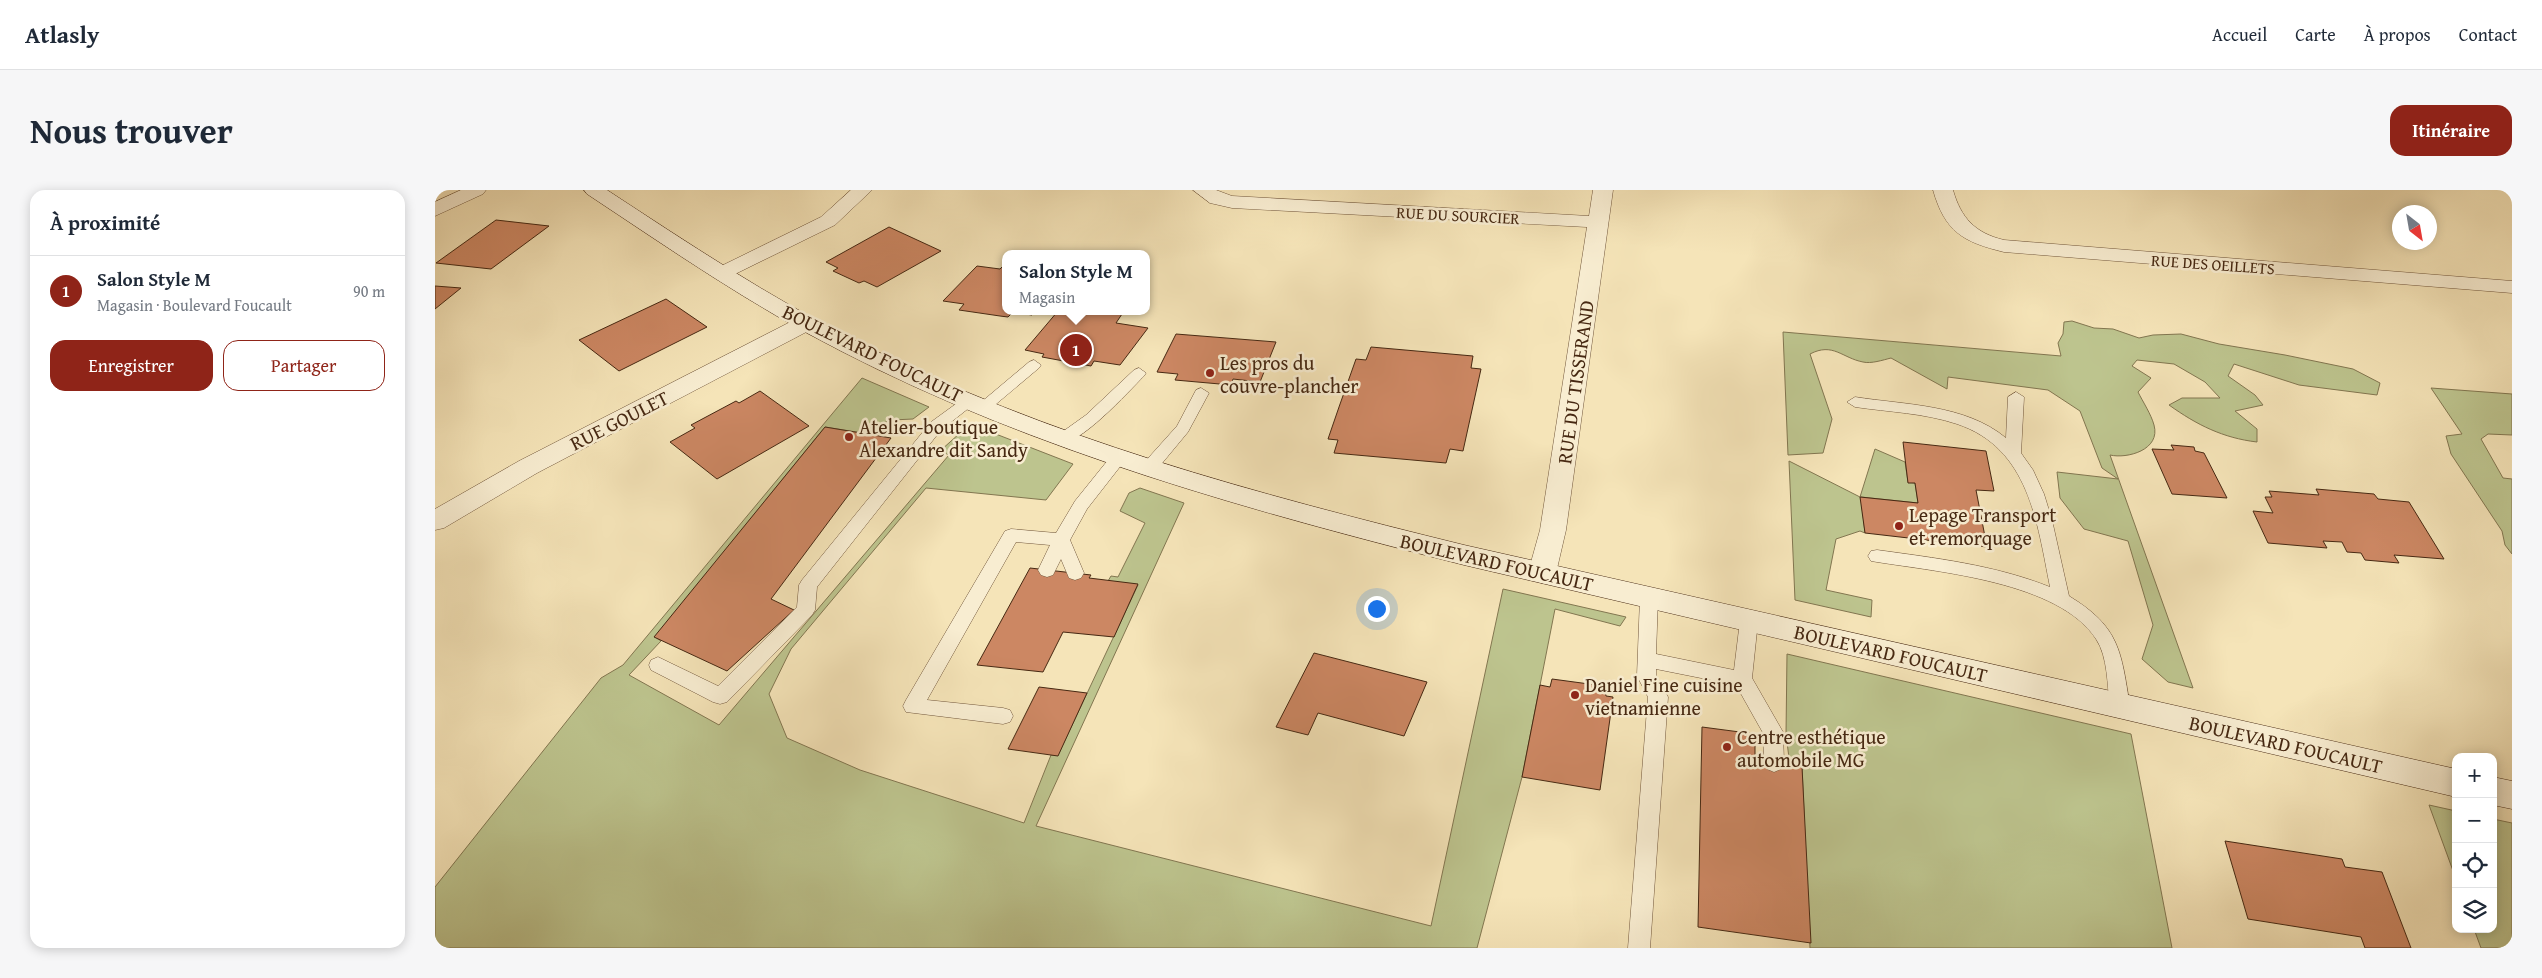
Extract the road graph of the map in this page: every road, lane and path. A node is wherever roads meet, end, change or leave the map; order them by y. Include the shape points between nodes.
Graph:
1 (476, 190) edge
2 (594, 190) edge
3 (862, 190) edge
4 (1203, 190) edge
5 (1603, 190) edge
6 (1943, 190) edge
7 (435, 210) edge
8 (1597, 222) junction
9 (722, 274) junction
10 (2512, 287) edge
11 (806, 323) junction
12 (1034, 365) dead end
13 (1139, 373) dead end
14 (1201, 393) dead end
15 (2016, 397) dead end
16 (1855, 402) dead end
17 (976, 404) junction
18 (1064, 439) junction
19 (2013, 453) junction
20 (1118, 459) junction
21 (1148, 469) junction
22 (435, 521) edge
23 (1061, 540) junction
24 (1877, 556) dead end
25 (1047, 570) dead end
26 (1075, 573) dead end
27 (1542, 573) junction
28 (1649, 598) junction
29 (2061, 599) junction
30 (1749, 621) junction
31 (1646, 659) junction
32 (658, 666) dead end
33 (1742, 679) junction
34 (2120, 706) junction
35 (1003, 716) dead end
36 (1774, 764) dead end
37 (2452, 782) edge
38 (2497, 792) edge
39 (2512, 795) edge
40 (1639, 948) edge

1 - 7 street
2 - 9 street, BOULEVARD FOUCAULT
3 - 9 street via 829,221
4 - 8 street, RUE DU SOURCIER via 1217,199 1232,202
5 - 8 street, RUE DU TISSERAND
6 - 10 street, RUE DES OEILLETS via 1953,219 1963,229 1975,237 2004,246
8 - 27 street, RUE DU TISSERAND via 1553,530
9 - 11 street, BOULEVARD FOUCAULT
11 - 17 street, BOULEVARD FOUCAULT via 883,363
11 - 22 street, RUE GOULET via 511,476
12 - 17 lane
13 - 18 lane via 1091,419
14 - 21 lane via 1183,428
15 - 19 lane
16 - 19 lane via 1963,420 1992,436
17 - 18 street, BOULEVARD FOUCAULT
17 - 32 lane via 936,426 809,585 806,610 720,696
18 - 20 street, BOULEVARD FOUCAULT
19 - 29 lane via 2027,471 2038,497
20 - 21 street, BOULEVARD FOUCAULT
20 - 23 lane via 1081,505
21 - 27 street, BOULEVARD FOUCAULT via 1300,514
23 - 25 lane
23 - 26 lane
23 - 35 lane via 1011,535 913,706
24 - 29 lane via 1972,571 2025,584
27 - 28 street, BOULEVARD FOUCAULT
28 - 30 street, BOULEVARD FOUCAULT
28 - 31 lane
29 - 34 lane via 2101,632 2111,652
30 - 33 lane
30 - 34 street, BOULEVARD FOUCAULT
31 - 33 lane
31 - 40 lane via 1645,676 1658,697
33 - 36 lane via 1773,732
34 - 37 street, BOULEVARD FOUCAULT
38 - 39 street

